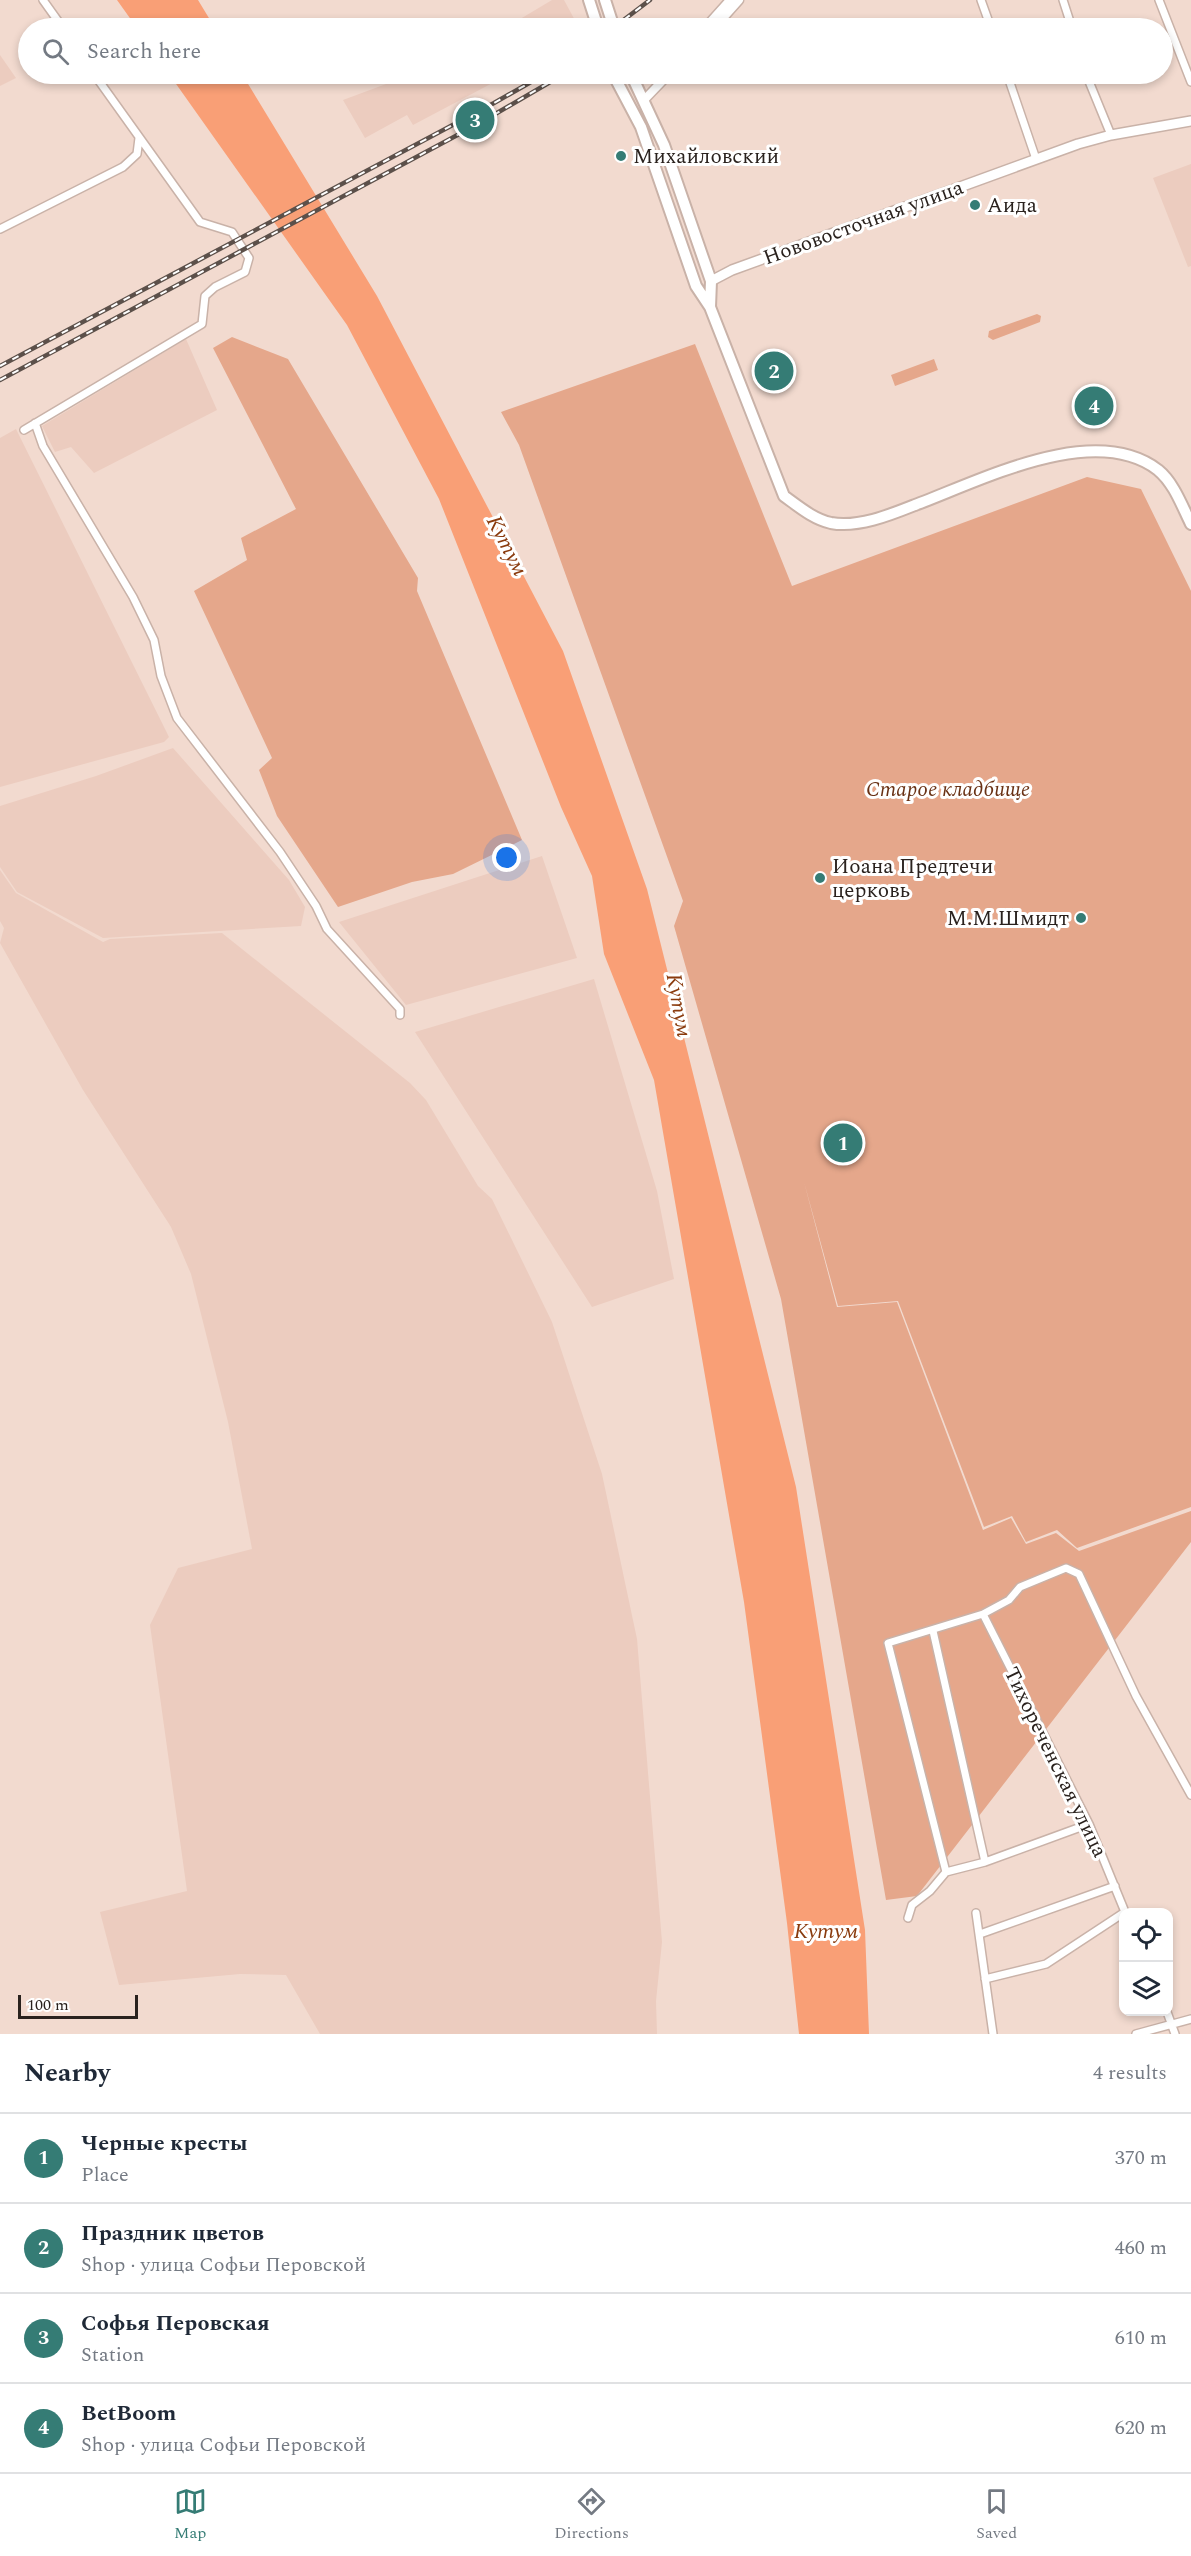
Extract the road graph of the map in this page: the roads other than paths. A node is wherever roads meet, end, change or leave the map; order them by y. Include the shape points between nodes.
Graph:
1 (44, 0) edge
2 (589, 0) edge
3 (605, 0) edge
4 (730, 0) edge
5 (739, 0) edge
6 (981, 0) edge
7 (1063, 0) edge
8 (1159, 0) edge
9 (56, 18) edge
10 (595, 18) edge
11 (611, 18) edge
12 (714, 18) edge
13 (723, 18) edge
14 (987, 18) edge
15 (1069, 18) edge
16 (1166, 18) edge
17 (1173, 36) edge
18 (1191, 82) edge
19 (101, 84) edge
20 (618, 84) edge
21 (637, 84) edge
22 (659, 84) edge
23 (1010, 84) edge
24 (1090, 84) edge
25 (645, 99) junction
26 (1191, 121) edge
27 (641, 127) junction
28 (1111, 135) junction
29 (139, 138) junction
30 (1036, 159) junction
31 (0, 229) edge
32 (711, 281) junction
33 (696, 286) junction
34 (710, 307) junction
35 (35, 423) junction
36 (24, 429) dead end
37 (1191, 524) edge
38 (400, 1015) dead end
39 (983, 1614) junction
40 (933, 1631) junction
41 (1191, 1795) edge
42 (1089, 1824) junction
43 (985, 1862) junction
44 (946, 1872) junction
45 (1115, 1886) junction
46 (1123, 1908) edge
47 (976, 1913) dead end
48 (1119, 1916) edge
49 (908, 1918) dead end
50 (980, 1934) junction
51 (985, 1979) junction
52 (1169, 2016) edge
53 (1191, 2019) edge
54 (1173, 2024) junction
55 (993, 2034) edge
56 (1136, 2034) edge
57 (1175, 2034) edge

1 - 9 street
2 - 10 main road
3 - 11 main road
4 - 12 street
5 - 13 street
6 - 14 street
7 - 15 street
8 - 16 street
17 - 18 street
19 - 29 street
20 - 27 main road
21 - 25 main road
22 - 25 street
23 - 30 street
24 - 28 street
25 - 27 main road
25 - 32 main road
26 - 28 main road, Нововосточная улица
27 - 33 main road
28 - 30 main road, Нововосточная улица
29 - 31 street via 137,154 123,167
29 - 35 street via 200,222 232,232 249,258 245,272 205,296 202,324
30 - 32 main road, Нововосточная улица
32 - 33 main road
32 - 34 main road
33 - 34 main road
34 - 37 main road via 784,496 806,512 831,523 860,522 1050,456 1100,450 1136,458 1159,471 1174,489
35 - 36 street
35 - 38 street via 43,446 133,597 154,640 177,718 280,852 327,929 399,1009
39 - 40 street
39 - 41 street via 1009,1600 1020,1587 1066,1568 1079,1574 1136,1696
39 - 42 street, Тихореченская улица
40 - 43 street
40 - 44 street via 888,1642
42 - 43 street
42 - 45 street, Тихореченская улица
43 - 44 street
44 - 49 street via 912,1905
45 - 46 street, Тихореченская улица
45 - 50 street
47 - 50 street
48 - 51 street via 1046,1964
50 - 51 street
51 - 55 street
52 - 54 street
53 - 54 street
54 - 56 street
54 - 57 street

